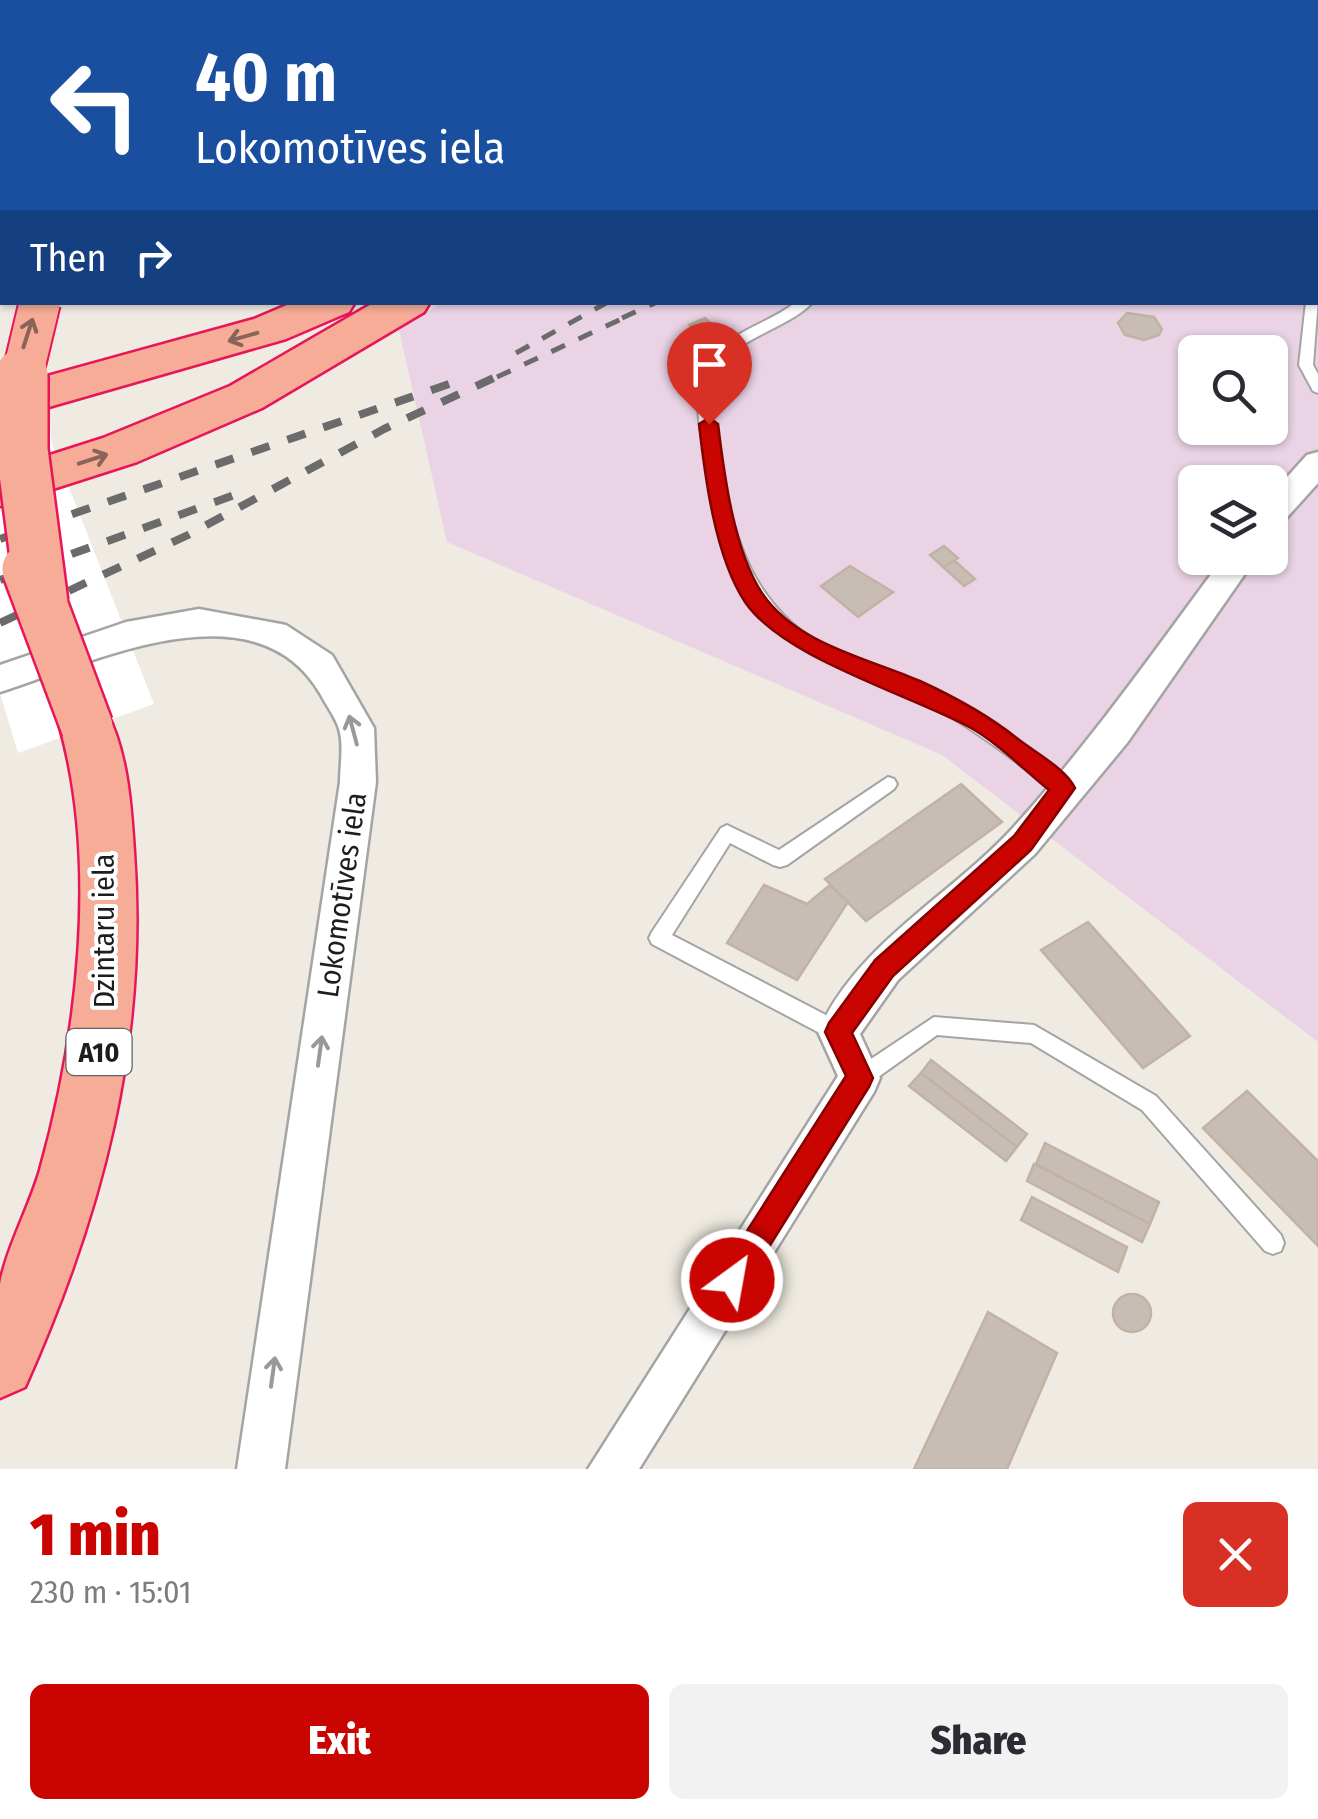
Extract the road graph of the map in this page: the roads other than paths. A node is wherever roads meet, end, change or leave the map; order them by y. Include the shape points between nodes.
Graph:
1 (39, 305) edge
2 (327, 305) edge
3 (404, 305) edge
4 (801, 305) edge
5 (1313, 305) edge
6 (1318, 388) edge
7 (0, 405) edge
8 (1318, 463) edge
9 (0, 489) edge
10 (1288, 496) edge
11 (0, 501) edge
12 (1228, 575) edge
13 (42, 602) junction
14 (0, 679) edge
15 (888, 784) dead end
16 (1064, 788) junction
17 (838, 1032) junction
18 (860, 1078) junction
19 (1272, 1242) dead end
20 (0, 1362) edge
21 (261, 1469) edge
22 (612, 1469) edge

13 -> 1 highway, A10, bridge via 18,375
2 -> 7 highway via 270,329
9 -> 3 highway via 120,450 246,397
4 - 16 lane via 729,348 710,372 706,396 715,480 753,597 814,648 984,724
5 - 6 lane via 1306,365
8 - 10 street
11 - 13 highway, Dzintaru iela / A10, bridge
12 - 16 street via 1115,733
13 - 20 highway, Dzintaru iela / A10, bridge via 87,728 106,848 107,998 94,1088 64,1200
21 -> 14 street, Lokomotīves iela via 358,782 357,728 320,664 274,634 198,622 126,635
15 - 17 lane via 780,858 727,833 660,938
16 - 17 street via 1022,843 884,968
17 - 18 street
18 - 19 lane via 934,1026 1034,1034 1149,1103
18 - 22 street

